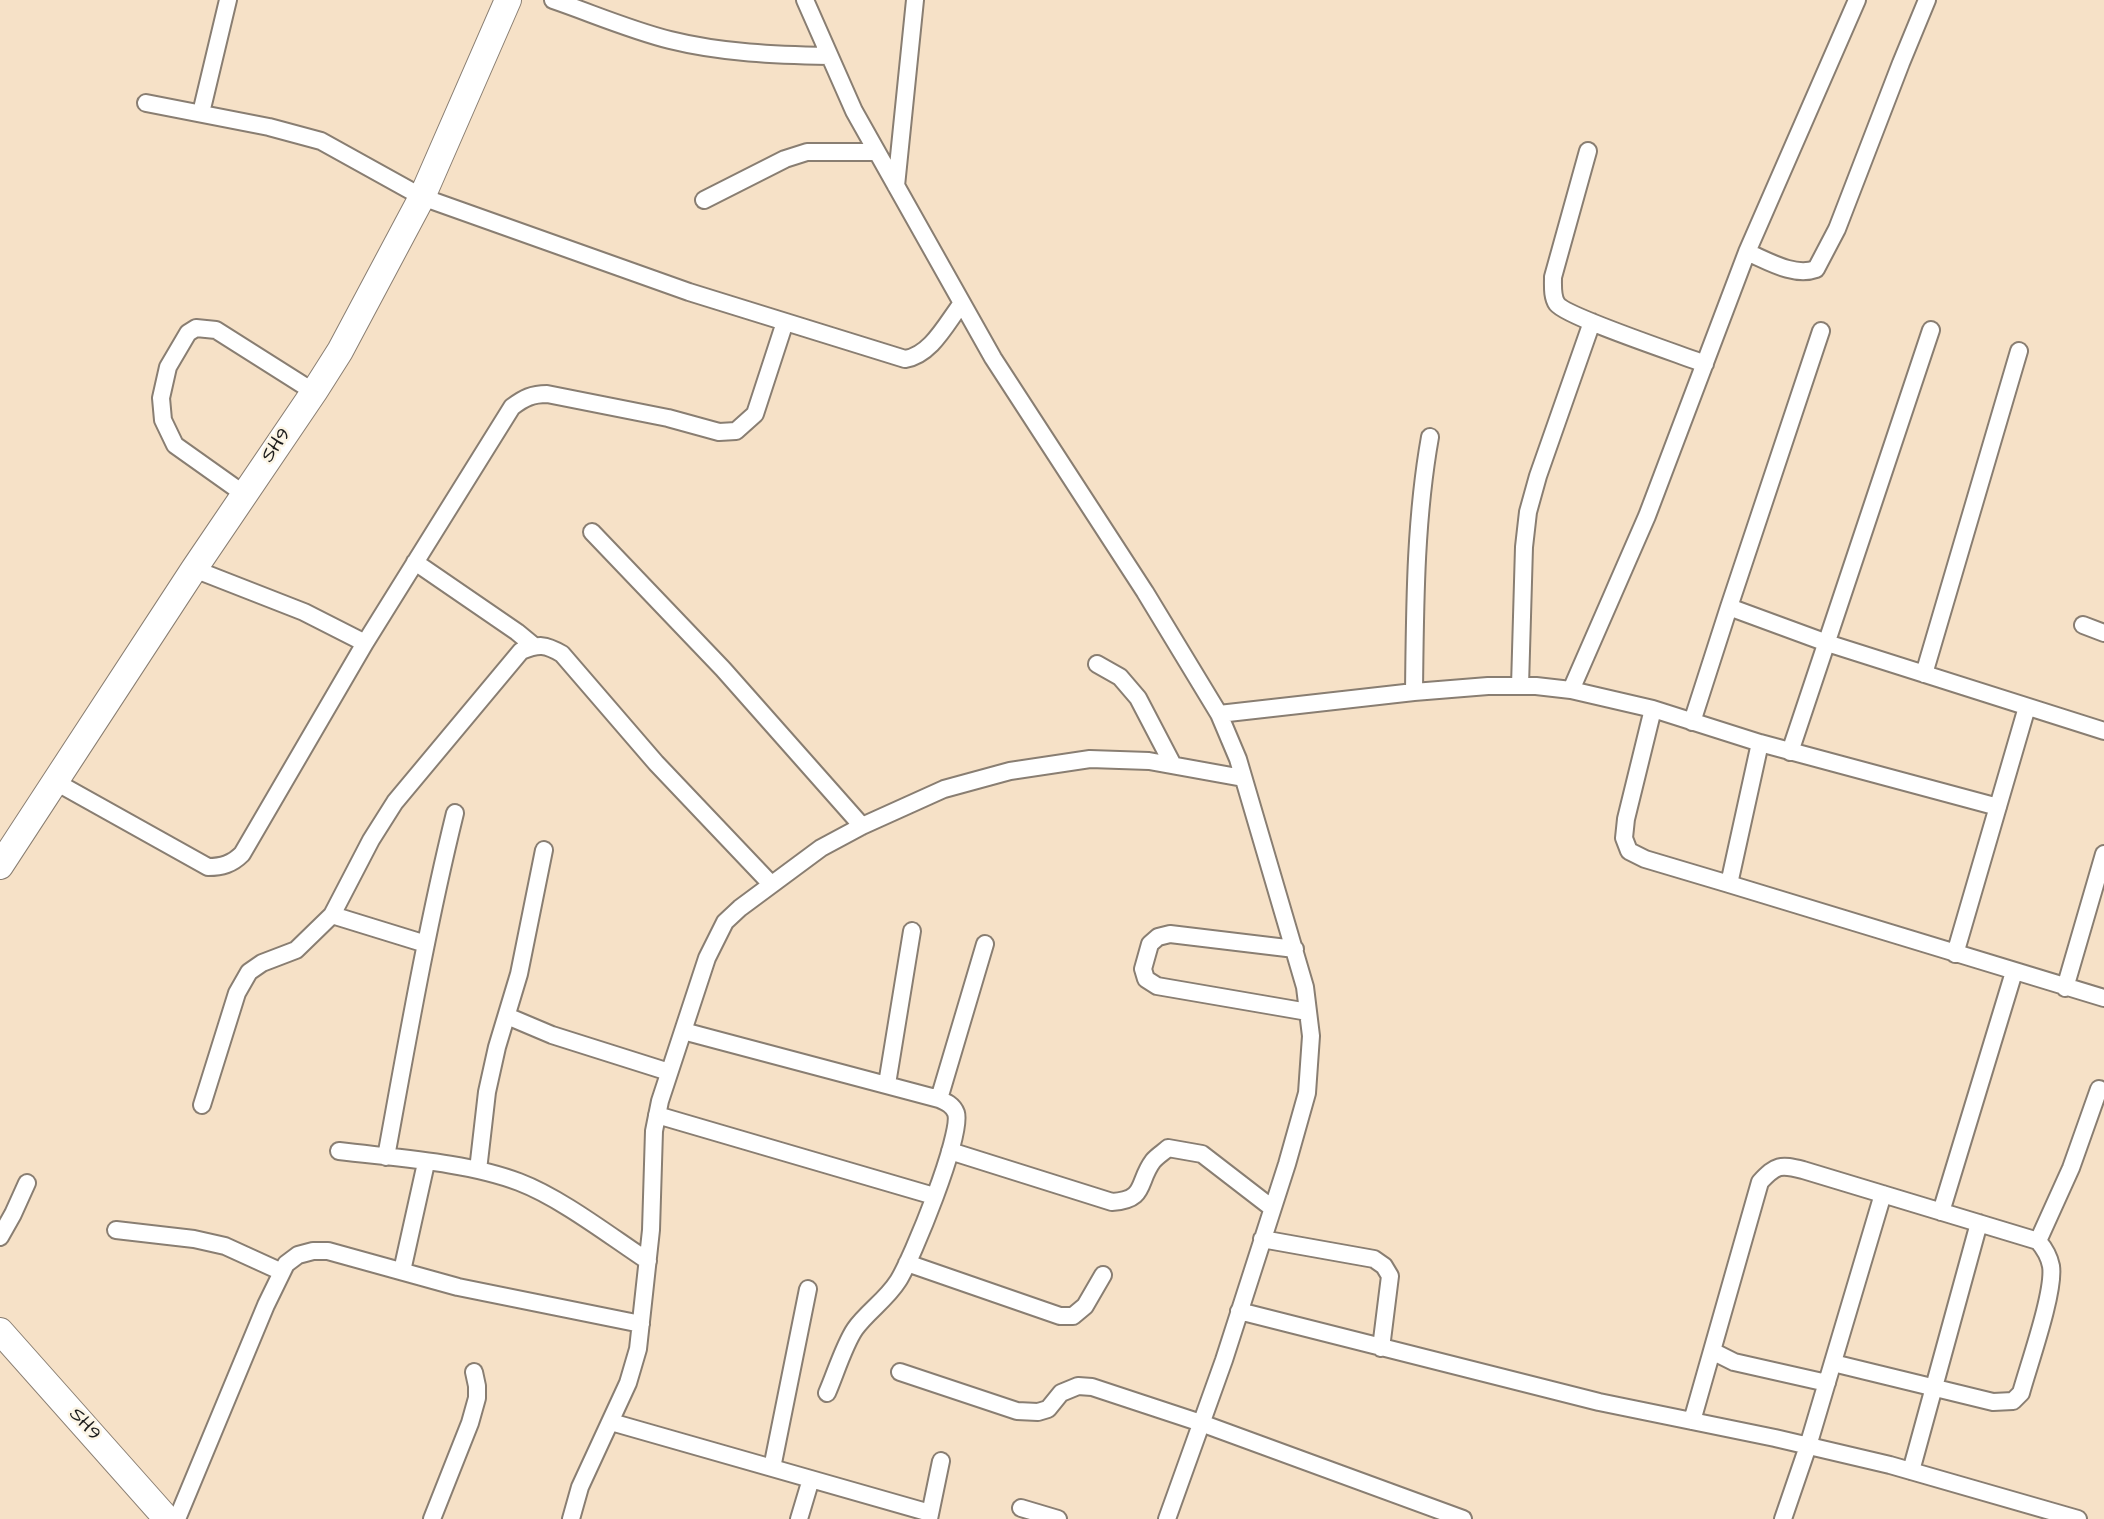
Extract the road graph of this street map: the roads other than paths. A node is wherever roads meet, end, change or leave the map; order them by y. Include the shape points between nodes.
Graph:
1 (228, 0) edge
2 (508, 0) edge
3 (553, 0) edge
4 (805, 0) edge
5 (915, 0) edge
6 (1857, 0) edge
7 (1928, 0) edge
8 (829, 56) junction
9 (146, 103) dead end
10 (201, 113) junction
11 (1588, 151) dead end
12 (877, 152) junction
13 (896, 186) junction
14 (422, 197) junction
15 (704, 200) dead end
16 (1747, 252) junction
17 (962, 303) junction
18 (785, 322) junction
19 (1592, 322) junction
20 (1930, 330) dead end
21 (1821, 331) dead end
22 (2019, 351) dead end
23 (1705, 364) junction
24 (314, 392) junction
25 (1430, 437) dead end
26 (244, 494) junction
27 (592, 532) dead end
28 (415, 562) junction
29 (194, 569) junction
30 (1728, 607) junction
31 (2083, 625) dead end
32 (2104, 633) edge
33 (365, 643) junction
34 (1827, 643) junction
35 (534, 646) junction
36 (1097, 664) dead end
37 (1924, 674) junction
38 (1520, 686) junction
39 (1571, 690) junction
40 (1414, 692) junction
41 (2027, 706) junction
42 (1653, 710) junction
43 (1219, 714) junction
44 (1692, 722) junction
45 (2104, 731) edge
46 (1760, 743) junction
47 (1790, 752) junction
48 (1173, 765) junction
49 (1244, 778) junction
50 (54, 780) junction
51 (1998, 807) junction
52 (455, 813) dead end
53 (862, 826) junction
54 (544, 850) dead end
55 (2104, 854) edge
56 (0, 866) edge
57 (771, 884) junction
58 (1729, 884) junction
59 (332, 915) junction
60 (912, 931) dead end
61 (426, 944) junction
62 (985, 944) dead end
63 (1295, 950) junction
64 (1955, 954) junction
65 (2014, 972) junction
66 (2065, 988) junction
67 (2104, 998) edge
68 (1308, 1012) junction
69 (507, 1016) junction
70 (683, 1031) junction
71 (669, 1072) junction
72 (887, 1084) junction
73 (2099, 1089) dead end
74 (939, 1099) junction
75 (202, 1105) dead end
76 (657, 1115) junction
77 (339, 1151) dead end
78 (950, 1151) junction
79 (386, 1157) junction
80 (426, 1163) junction
81 (478, 1170) junction
82 (27, 1183) dead end
83 (1883, 1194) junction
84 (934, 1196) junction
85 (1272, 1208) junction
86 (1941, 1212) junction
87 (1979, 1223) junction
88 (116, 1230) dead end
89 (0, 1237) edge
90 (1262, 1239) junction
91 (2038, 1241) junction
92 (648, 1261) junction
93 (907, 1263) junction
94 (402, 1271) junction
95 (282, 1272) junction
96 (1102, 1275) dead end
97 (808, 1289) dead end
98 (1239, 1311) junction
99 (641, 1324) junction
100 (0, 1331) edge
101 (1381, 1348) junction
102 (1712, 1351) junction
103 (1833, 1364) junction
104 (474, 1372) dead end
105 (900, 1372) dead end
106 (1827, 1383) junction
107 (1933, 1387) junction
108 (827, 1393) dead end
109 (1692, 1421) junction
110 (611, 1422) junction
111 (1201, 1423) junction
112 (1808, 1446) junction
113 (941, 1461) dead end
114 (772, 1468) junction
115 (1911, 1471) junction
116 (811, 1479) junction
117 (1021, 1508) dead end
118 (2042, 1514) edge
119 (929, 1516) edge
120 (167, 1519) edge
121 (177, 1519) edge
122 (432, 1519) edge
123 (571, 1519) edge
124 (799, 1519) edge
125 (1058, 1519) edge
126 (1167, 1519) edge
127 (1463, 1519) edge
128 (1783, 1519) edge
129 (2078, 1519) edge

1 - 10 street
2 - 14 main road, SH9
3 - 8 street via 669,40 726,51
4 - 8 street
5 - 13 street
6 - 16 street
7 - 16 street via 1837,229 1816,269 1797,272
8 - 12 street
9 - 10 street
10 - 14 street via 321,141
11 - 19 street via 1553,277 1553,291 1557,304
12 - 13 street
12 - 15 street via 807,152
13 - 17 street
14 - 18 street
14 - 24 main road, SH9
16 - 23 street
17 - 18 street via 924,352 905,359
17 - 43 street
18 - 28 street via 755,414 736,431 719,432 547,394 524,398 512,407
19 - 23 street
19 - 38 street via 1528,512
20 - 34 street
21 - 30 street
22 - 37 street
23 - 39 street via 1647,516
24 - 26 main road, SH9
24 - 26 street via 216,330 196,328 188,333 168,367 161,398 163,420 175,445
25 - 40 street via 1420,499
26 - 29 main road, SH9
27 - 53 street via 723,669
28 - 33 street
28 - 35 street
29 - 33 street via 304,612
29 - 50 main road, SH9
30 - 34 street
30 - 44 street
31 - 32 street
33 - 50 street via 242,855 233,862 208,867
34 - 37 street
34 - 47 street
35 - 57 street via 548,646 562,654 656,763
35 - 59 street via 521,651 395,802
36 - 48 street via 1120,677 1138,698
37 - 41 street
38 - 39 street
38 - 40 street
39 - 42 street
40 - 43 street
41 - 45 street
41 - 51 street
42 - 44 street
42 - 58 street via 1626,819 1624,838 1629,851
43 - 49 street
44 - 46 street
46 - 47 street
46 - 58 street
47 - 51 street
48 - 49 street
48 - 53 street via 1090,759 1010,771 944,789
49 - 63 street
50 - 56 main road, SH9
51 - 64 street
52 - 61 street
53 - 57 street via 821,848
54 - 69 street
55 - 66 street
57 - 70 street via 725,922 707,958
58 - 64 street
59 - 61 street
59 - 75 street via 296,950 249,972 237,993
60 - 72 street
61 - 79 street
62 - 74 street
63 - 68 street
63 - 68 street via 1170,934 1158,936 1150,944 1143,969 1146,979 1157,986
64 - 65 street
65 - 66 street
65 - 86 street
66 - 67 street
68 - 85 street via 1311,1036 1307,1092
69 - 71 street via 552,1035
69 - 81 street via 487,1092
70 - 71 street
70 - 72 street
71 - 76 street
72 - 74 street
73 - 91 street via 2071,1168
74 - 78 street via 956,1113 957,1129
76 - 84 street
76 - 92 street
77 - 79 street
78 - 84 street
78 - 85 street via 1112,1202 1134,1196 1153,1160 1168,1148 1181,1149 1202,1154
79 - 80 street
80 - 81 street
80 - 94 street
81 - 92 street via 520,1182 558,1202
82 - 89 street
83 - 86 street
83 - 102 street via 1786,1165 1773,1168 1760,1182
83 - 103 street
84 - 93 street
85 - 90 street
86 - 87 street
87 - 91 street
87 - 107 street
88 - 95 street via 225,1246
90 - 98 street
90 - 101 street via 1374,1259 1384,1266 1390,1276
91 - 107 street via 2047,1252 2051,1268 2049,1293 2021,1393 2013,1401 1993,1402
92 - 99 street
93 - 96 street via 1060,1316 1073,1316 1085,1306
93 - 108 street via 883,1301 854,1330
94 - 95 street via 328,1251 313,1251 298,1255
94 - 99 street via 458,1287
95 - 121 street
97 - 114 street
98 - 101 street
98 - 111 street
99 - 110 street via 628,1383
100 - 120 main road, SH9
101 - 109 street
102 - 106 street via 1734,1362
102 - 109 street
103 - 106 street
103 - 107 street
104 - 122 street via 477,1398 470,1423
105 - 111 street via 1017,1411 1048,1409 1062,1394 1078,1386 1092,1387
106 - 112 street
107 - 115 street
109 - 112 street
110 - 114 street
110 - 123 street via 580,1488
111 - 126 street
111 - 127 street
112 - 115 street
112 - 128 street
113 - 119 street
114 - 116 street
115 - 118 street
116 - 119 street
116 - 124 street
117 - 125 street
118 - 129 street

